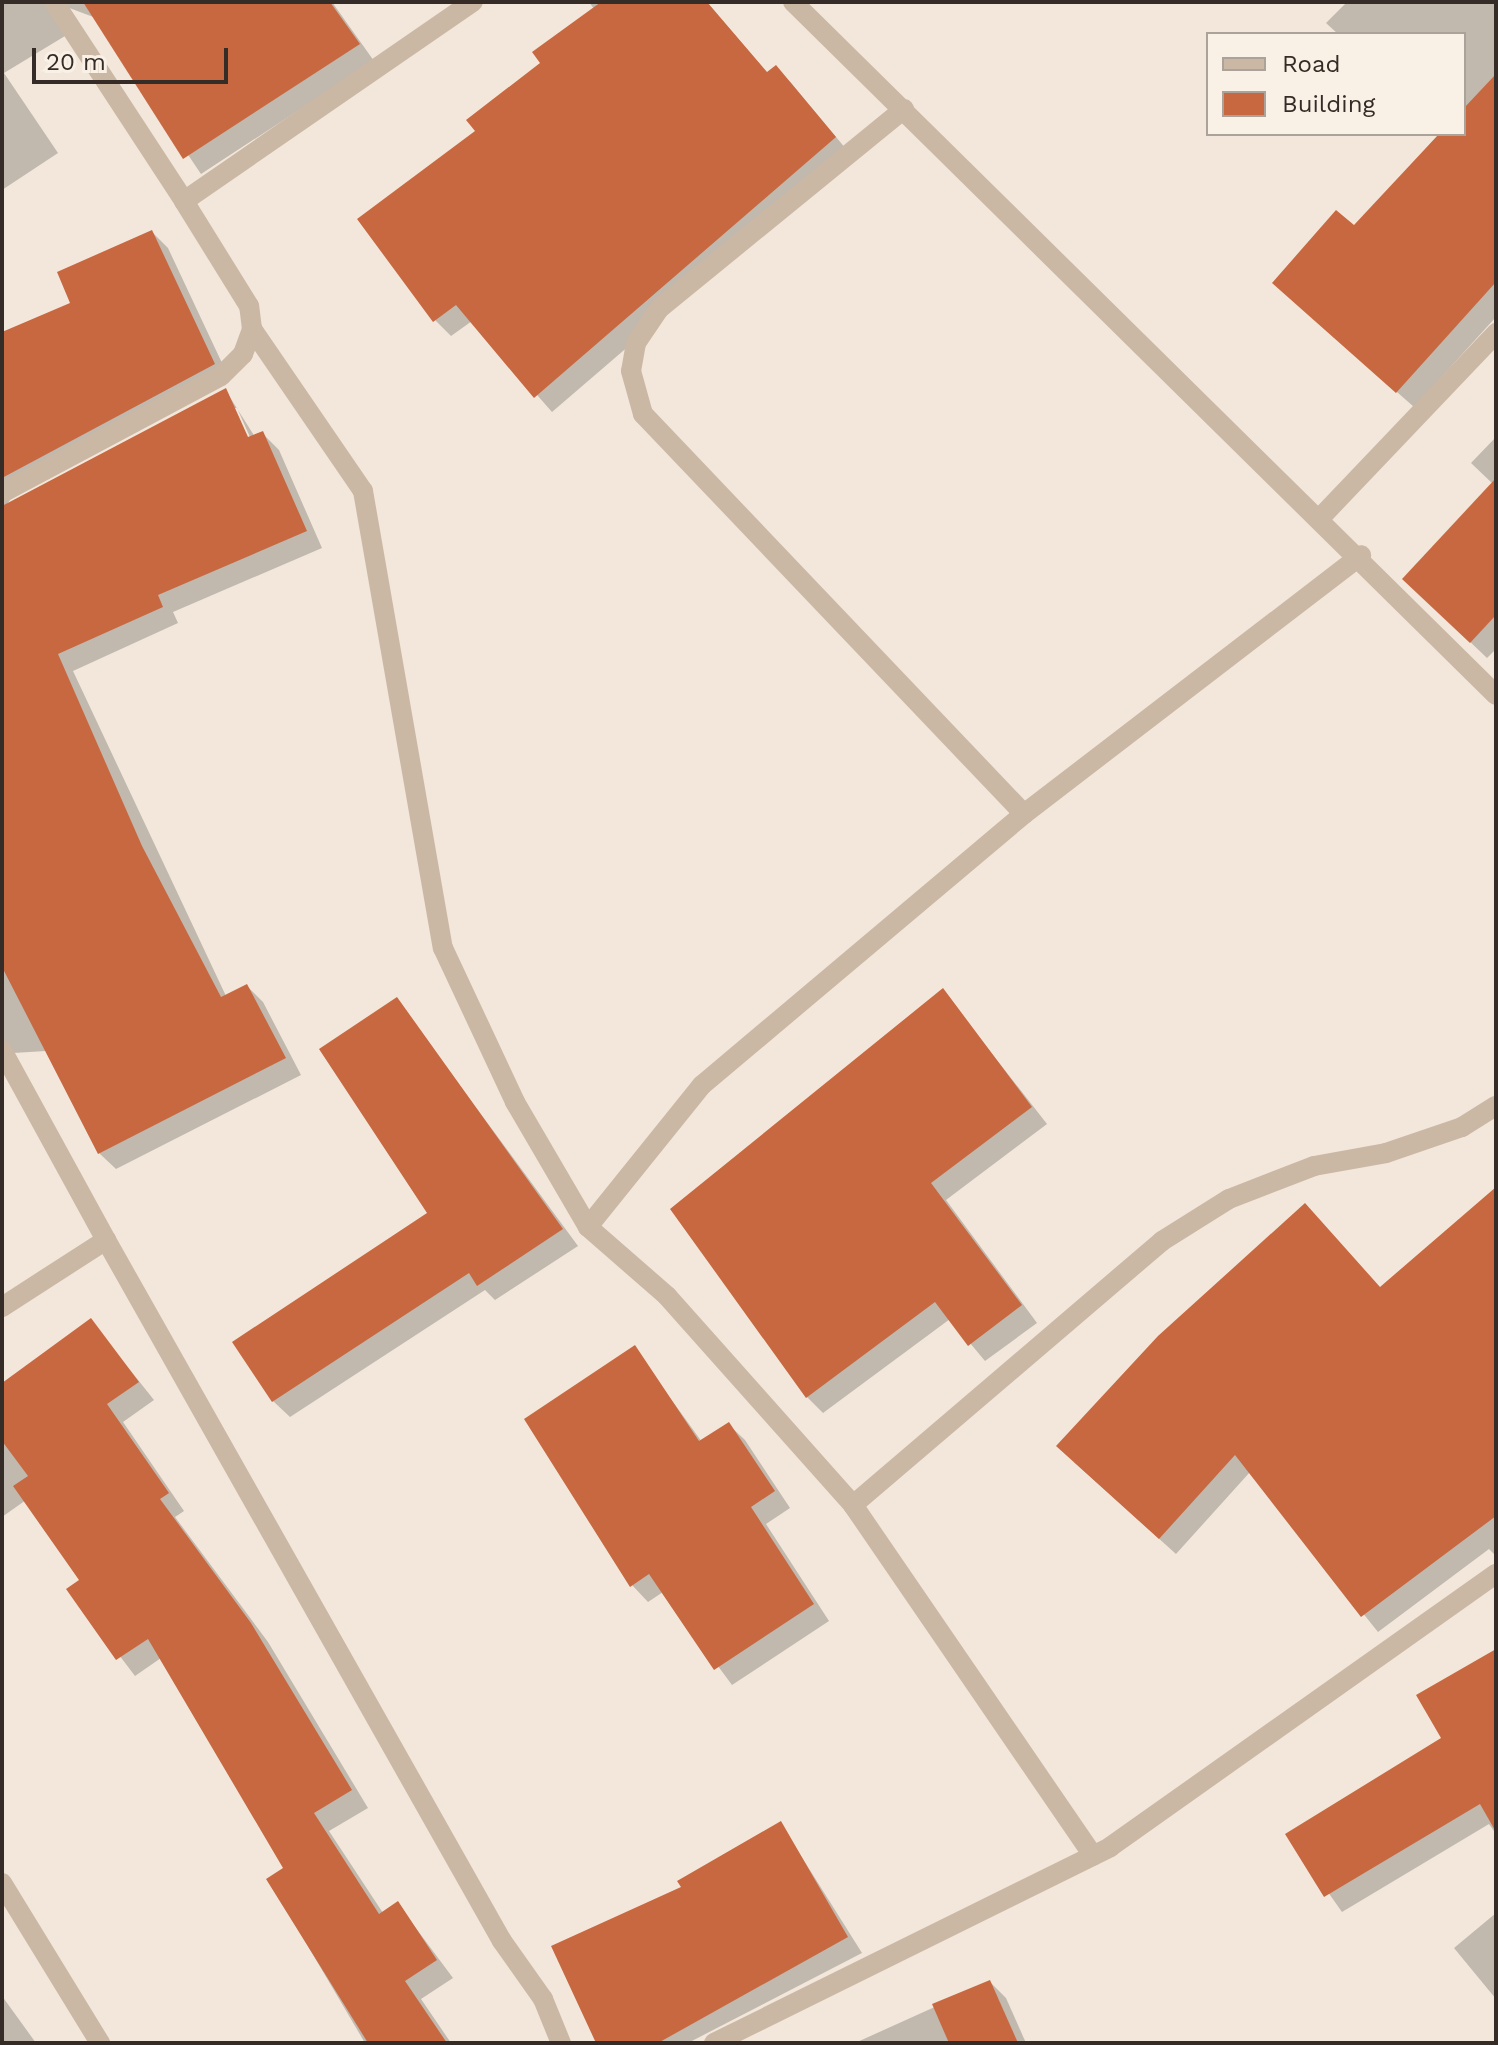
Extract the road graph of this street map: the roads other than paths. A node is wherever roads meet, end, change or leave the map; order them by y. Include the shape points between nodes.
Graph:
1 (54, 2) edge
2 (473, 2) edge
3 (793, 2) edge
4 (904, 109) junction
5 (184, 201) junction
6 (252, 329) junction
7 (1496, 333) edge
8 (2, 493) edge
9 (1322, 516) junction
10 (1361, 555) junction
11 (1496, 695) edge
12 (1024, 814) junction
13 (2, 1050) edge
14 (1496, 1106) edge
15 (588, 1227) junction
16 (106, 1240) junction
17 (2, 1307) edge
18 (853, 1505) junction
19 (1496, 1574) edge
20 (1093, 1856) junction
21 (2, 1883) edge
22 (100, 2043) edge
23 (561, 2043) edge
24 (714, 2043) edge

1 - 5 street
2 - 5 street
3 - 4 street
4 - 9 street
4 - 12 street via 659,309 636,343 631,371 643,414
5 - 6 street via 249,306
6 - 8 street via 243,354 221,376
6 - 15 street via 363,491 443,948 515,1102
7 - 9 street
9 - 10 street
10 - 11 street
10 - 12 street
12 - 15 street via 702,1085
13 - 16 street
14 - 18 street via 1462,1127 1386,1153 1314,1166 1229,1199 1162,1241
15 - 18 street via 667,1296
16 - 17 street
16 - 23 street via 502,1941 543,1999
18 - 20 street
19 - 20 street
20 - 24 street
21 - 22 street

